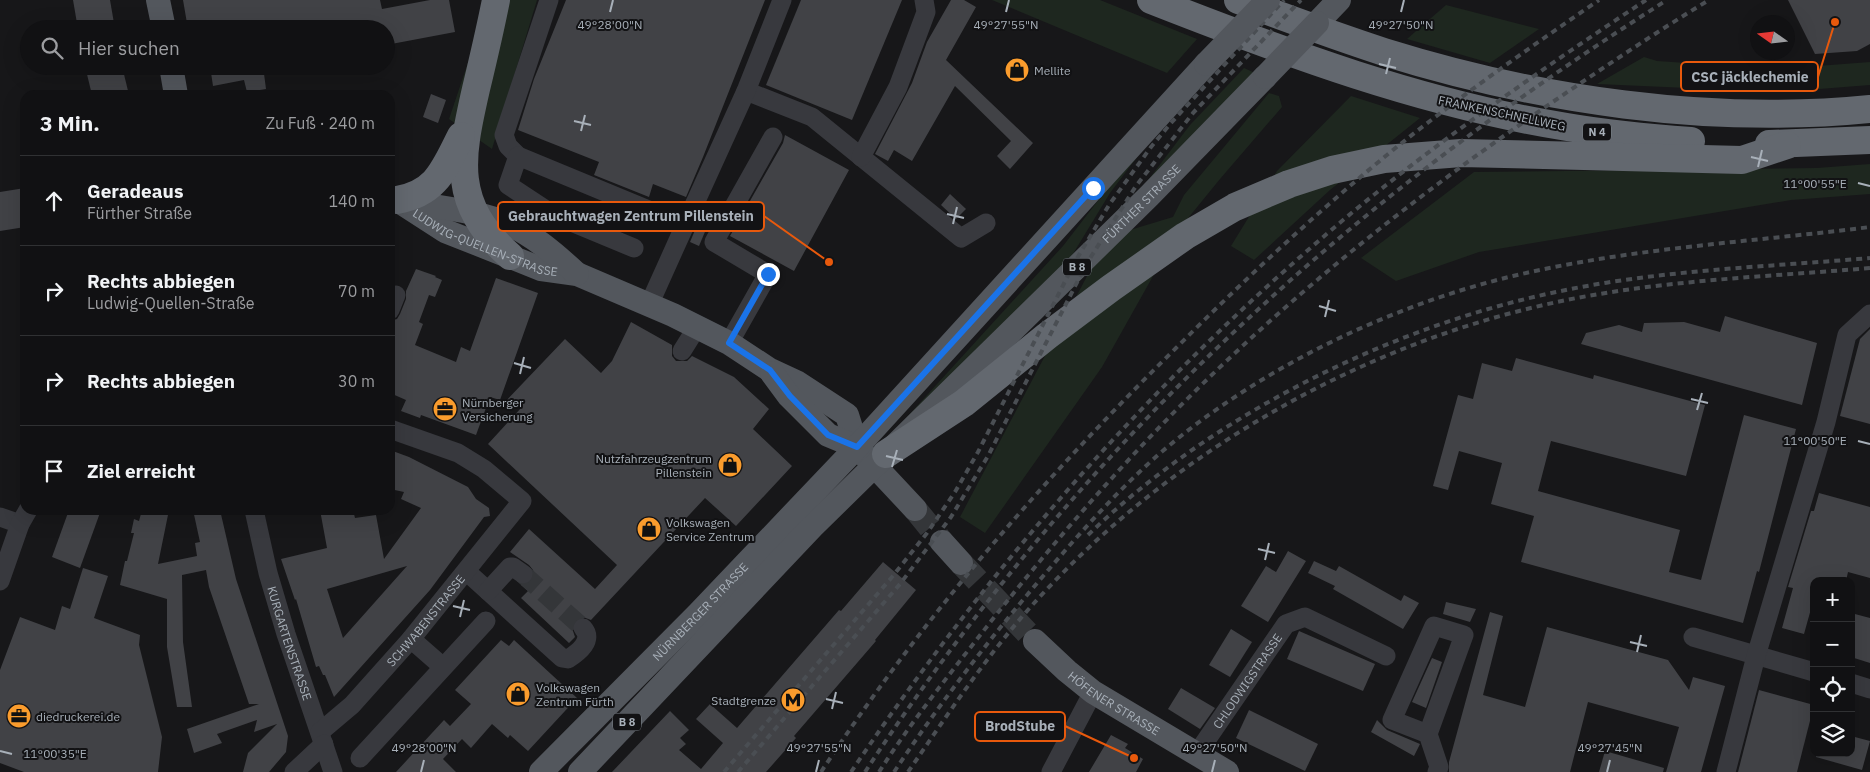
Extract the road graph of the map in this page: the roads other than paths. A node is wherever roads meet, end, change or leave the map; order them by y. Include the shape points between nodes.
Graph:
1 (158, 0) edge
2 (496, 0) edge
3 (549, 0) edge
4 (782, 0) edge
5 (924, 0) edge
6 (1151, 0) edge
7 (1238, 0) edge
8 (1268, 0) edge
9 (1339, 0) edge
10 (162, 20) edge
11 (173, 75) edge
12 (175, 90) edge
13 (746, 91) junction
14 (1870, 109) edge
15 (469, 121) junction
16 (773, 137) dead end
17 (1870, 140) edge
18 (1787, 145) junction
19 (518, 156) junction
20 (861, 157) junction
21 (395, 199) edge
22 (395, 199) edge
23 (395, 200) edge
24 (474, 213) junction
25 (986, 223) dead end
26 (684, 225) junction
27 (634, 248) dead end
28 (510, 256) junction
29 (577, 274) junction
30 (649, 305) junction
31 (1870, 314) edge
32 (697, 327) junction
33 (729, 343) junction
34 (682, 351) dead end
35 (395, 431) edge
36 (857, 447) junction
37 (880, 460) junction
38 (914, 509) tunnel mouth
39 (255, 515) edge
40 (0, 517) edge
41 (24, 517) edge
42 (942, 542) tunnel mouth
43 (961, 563) tunnel mouth
44 (466, 572) junction
45 (523, 574) tunnel mouth
46 (0, 581) edge
47 (488, 591) junction
48 (486, 621) dead end
49 (583, 628) dead end
50 (1693, 637) dead end
51 (411, 639) junction
52 (1034, 641) tunnel mouth
53 (1386, 656) dead end
54 (1756, 656) junction
55 (443, 667) junction
56 (1810, 671) edge
57 (1855, 684) edge
58 (1870, 689) edge
59 (1092, 692) junction
60 (1428, 734) junction
61 (322, 738) junction
62 (1196, 754) junction
63 (360, 758) dead end
64 (294, 772) edge
65 (333, 772) edge
66 (541, 772) edge
67 (580, 772) edge
68 (1051, 772) edge
69 (1227, 772) edge
70 (1437, 772) edge
71 (1726, 772) edge

1 - 10 main road
2 - 15 highway
3 - 19 street via 504,135 508,146
4 - 13 street
5 - 20 street via 926,12 898,87
6 - 18 highway, FRANKENSCHNELLWEG / N 4 via 1344,72 1480,110 1621,135
7 - 14 highway via 1384,52 1564,95 1632,106 1695,111 1784,113
8 - 36 main road, B 8, bridge
9 - 37 main road, FÜRTHER STRASSE / B 8, bridge via 1149,196
11 - 12 main road
13 - 20 street via 812,118
13 - 26 street
15 - 21 highway via 435,182 417,196
15 - 24 highway via 463,170
16 - 33 street via 714,242 768,274
17 - 18 highway, FRANKENSCHNELLWEG
18 - 37 highway via 1742,160 1461,153 1384,159 1332,170 1289,184 1235,207 1185,236 1047,336 964,402
19 - 26 street
19 - 27 street via 508,185 552,214
20 - 25 street via 961,238
22 - 24 main road, LUDWIG-QUELLEN-STRASSE
23 - 28 main road, LUDWIG-QUELLEN-STRASSE via 445,231
24 - 28 highway via 492,239
24 - 29 main road, LUDWIG-QUELLEN-STRASSE via 517,229 550,250
26 - 30 street
28 - 29 main road, LUDWIG-QUELLEN-STRASSE via 542,269
29 - 30 main road, LUDWIG-QUELLEN-STRASSE
30 - 32 main road, LUDWIG-QUELLEN-STRASSE
31 - 54 street via 1847,335 1826,422
32 - 33 main road, LUDWIG-QUELLEN-STRASSE
32 - 34 street
33 - 36 main road, LUDWIG-QUELLEN-STRASSE via 847,415
35 - 44 street, SCHWABENSTRASSE via 458,453 484,469 522,501
36 - 37 main road
36 - 66 main road, NÜRNBERGER STRASSE / B 8 via 679,634
37 - 38 main road
37 - 67 main road, NÜRNBERGER STRASSE / B 8 via 812,527
39 - 61 street, KURGARTENSTRASSE via 286,634
40 - 41 street
41 - 46 street
42 - 43 main road
44 - 47 street
44 - 51 street, SCHWABENSTRASSE
45 - 47 street via 510,567
47 - 49 street via 562,658 574,656 587,642 588,633
48 - 55 street
50 - 54 street
51 - 55 street
51 - 61 street, SCHWABENSTRASSE
52 - 59 main road, HÖFENER STRASSE
53 - 62 street, CHLODWIGSTRASSE via 1305,617 1286,624
54 - 56 street
54 - 71 street
55 - 63 street
57 - 58 street
59 - 62 main road, HÖFENER STRASSE
59 - 68 street
60 - 60 street via 1464,635 1434,626 1392,720
60 - 70 street via 1439,767
61 - 64 street, SCHWABENSTRASSE
61 - 65 street, KURGARTENSTRASSE
62 - 69 main road, HÖFENER STRASSE

